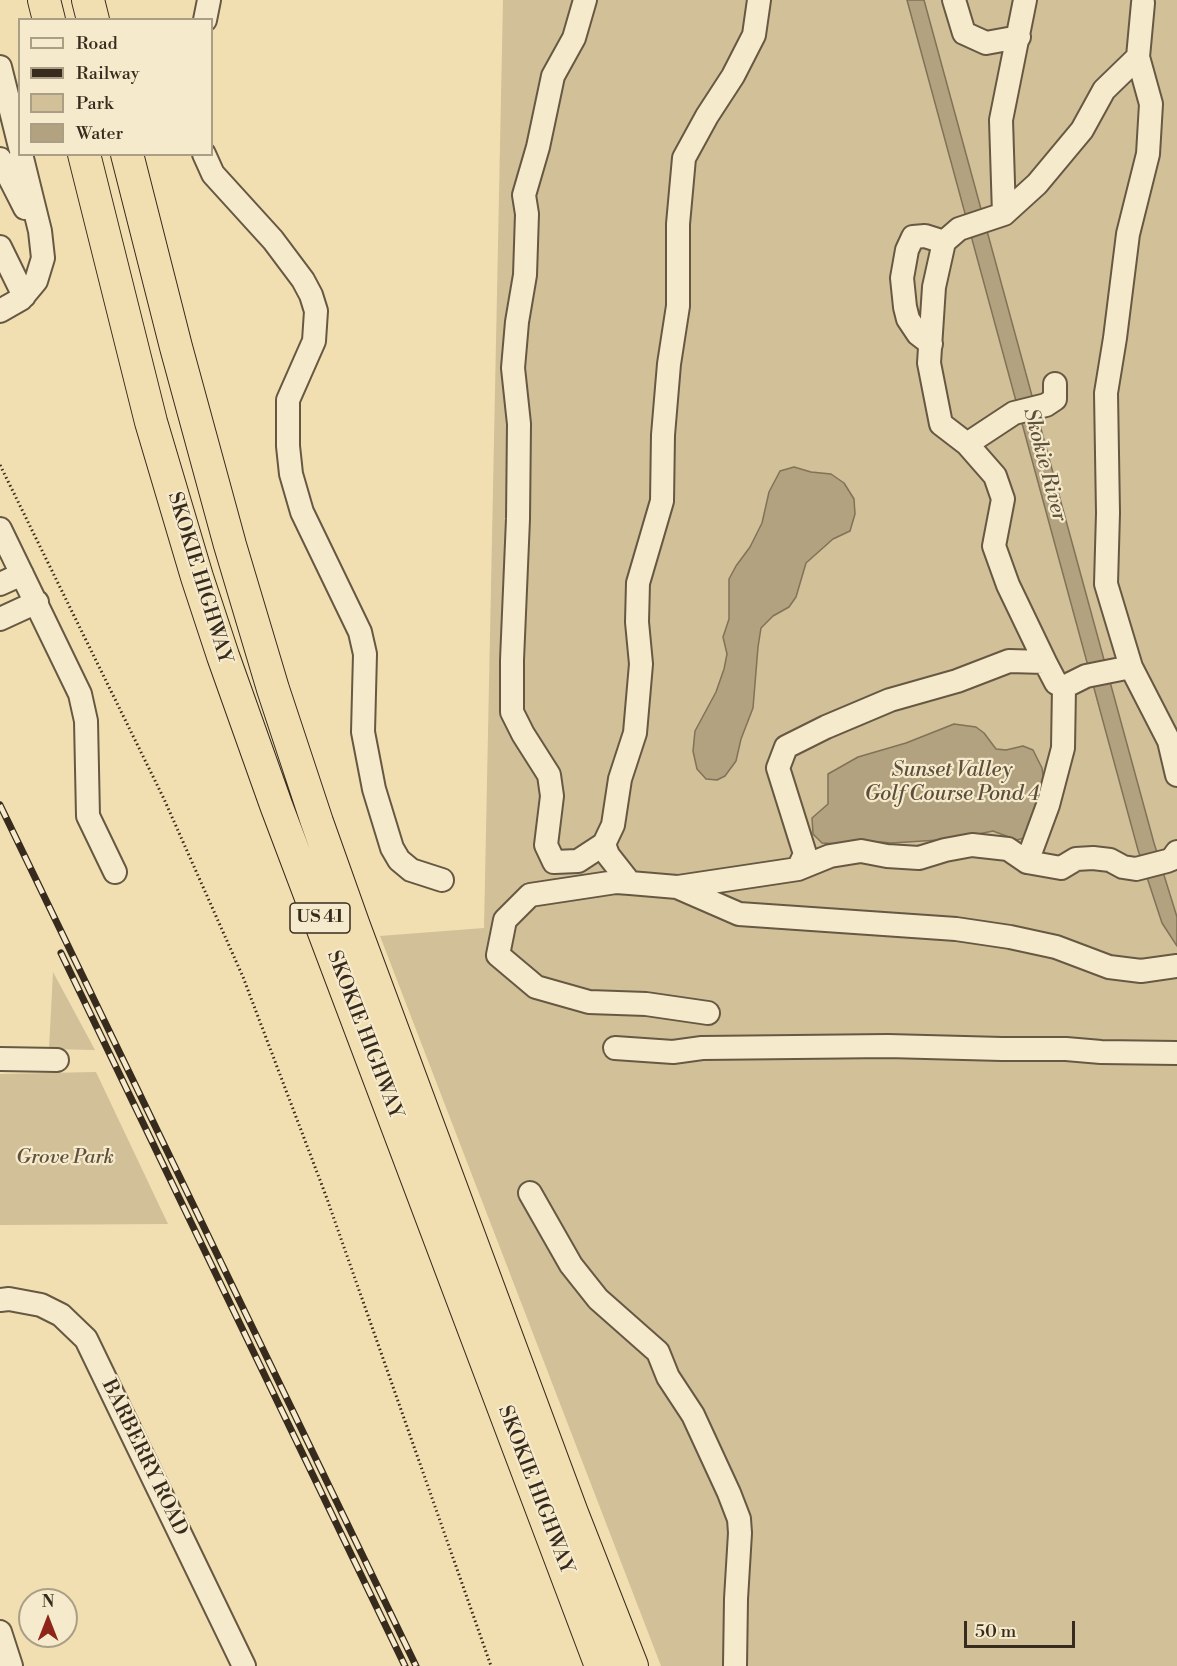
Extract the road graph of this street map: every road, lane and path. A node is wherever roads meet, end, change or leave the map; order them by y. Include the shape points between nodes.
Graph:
1 (44, 0) edge
2 (88, 0) edge
3 (209, 0) edge
4 (585, 0) edge
5 (759, 0) edge
6 (954, 0) edge
7 (1025, 0) edge
8 (1143, 3) dead end
9 (48, 18) edge
10 (92, 18) edge
11 (205, 18) edge
12 (1019, 37) junction
13 (1138, 57) junction
14 (0, 67) edge
15 (18, 139) edge
16 (21, 156) edge
17 (84, 156) edge
18 (128, 156) edge
19 (205, 156) edge
20 (0, 159) edge
21 (1002, 165) junction
22 (1038, 184) junction
23 (997, 217) junction
24 (951, 236) junction
25 (41, 240) junction
26 (0, 247) edge
27 (24, 296) junction
28 (0, 311) edge
29 (931, 344) junction
30 (1055, 384) dead end
31 (967, 444) junction
32 (0, 465) edge
33 (0, 529) edge
34 (22, 574) junction
35 (0, 584) edge
36 (37, 602) junction
37 (0, 619) edge
38 (1045, 663) junction
39 (1123, 668) junction
40 (1064, 687) junction
41 (1177, 775) edge
42 (604, 844) junction
43 (1172, 857) edge
44 (1027, 862) junction
45 (798, 869) junction
46 (115, 872) dead end
47 (442, 880) dead end
48 (630, 883) junction
49 (677, 887) junction
50 (1177, 966) edge
51 (708, 1013) dead end
52 (615, 1048) dead end
53 (1177, 1053) edge
54 (0, 1059) edge
55 (57, 1060) dead end
56 (530, 1193) dead end
57 (0, 1300) edge
58 (0, 1632) edge
59 (11, 1666) edge
60 (244, 1666) edge
61 (491, 1666) edge
62 (601, 1666) edge
63 (632, 1666) edge
64 (735, 1666) edge

1 - 9 highway
2 - 10 highway
3 - 11 street
4 - 42 street via 574,39 553,76 524,195 525,275 513,368 519,436 512,712 549,775 552,796 546,845 554,862 578,861
5 - 42 street via 754,34 684,158 678,224 678,306 663,435 662,501 638,583 641,664 635,733 620,779 613,825
6 - 12 street via 964,33 986,43
7 - 12 street
8 - 13 street
12 - 21 street via 1001,120
13 - 22 street via 1104,90 1082,130
13 - 39 street via 1151,104 1148,154 1128,234 1106,393 1106,584
14 - 15 street
16 - 25 street
17 - 62 highway, SKOKIE HIGHWAY / US 41 via 151,422 223,656
18 - 63 highway, SKOKIE HIGHWAY / US 41 via 230,545 317,822
19 - 47 street via 213,174 273,240 311,295 316,311 314,341 288,400 291,474 302,512 360,632 366,670 363,732 374,789 393,848 411,870
20 - 25 street
21 - 22 street
21 - 23 street
22 - 23 street
23 - 24 street
24 - 29 street via 934,287
24 - 29 street via 913,237 907,250 902,278 908,319
25 - 27 street via 44,258 36,281
26 - 27 street
27 - 28 street
29 - 31 street via 929,363 941,424
30 - 31 street via 1055,399 1014,413
31 - 38 street via 995,476 1003,499 994,546
32 - 61 path via 164,799 243,977 326,1196
33 - 34 street
34 - 35 street
34 - 36 street
36 - 37 street
36 - 46 street via 80,694 86,722 88,816
38 - 40 street via 1056,683
38 - 45 street via 1009,661 890,700 786,747 778,768 805,854
39 - 40 street via 1086,676
39 - 41 street via 1169,741
40 - 44 street via 1063,748
42 - 48 street
43 - 44 street via 1136,869 1093,858 1076,859 1060,868
44 - 45 street via 1008,849 972,845 919,858 861,851 830,856
45 - 49 street
48 - 49 street
48 - 51 street via 530,895 505,920 498,955 536,987 589,1002 646,1004
49 - 50 street via 739,914 957,929 1056,947 1109,967 1141,971
52 - 53 street via 674,1052 702,1048 888,1046
54 - 55 street
56 - 64 street via 571,1265 598,1299 658,1352 729,1493 740,1533
57 - 60 street, BARBERRY ROAD via 41,1305 61,1315 86,1339
58 - 59 street

